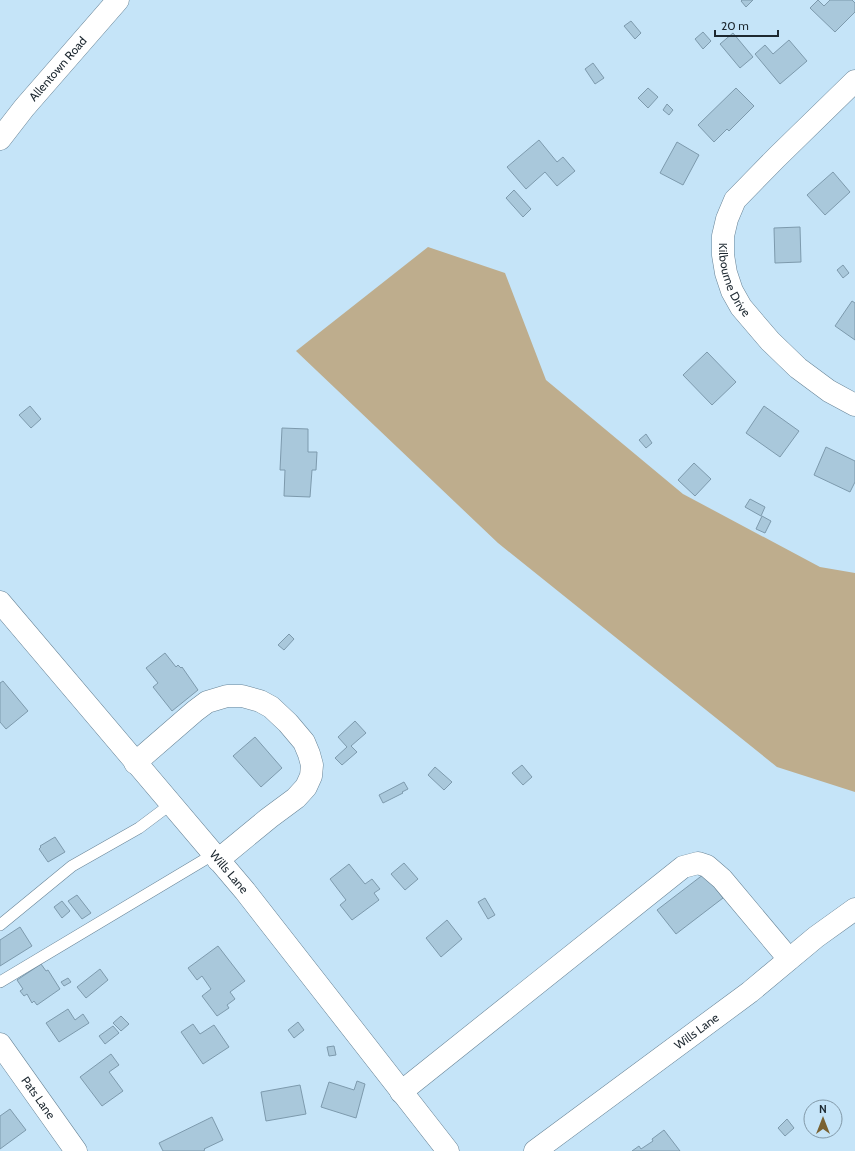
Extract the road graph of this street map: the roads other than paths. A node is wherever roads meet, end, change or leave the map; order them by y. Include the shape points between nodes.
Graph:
1 (118, 0) edge
2 (855, 81) edge
3 (0, 139) edge
4 (855, 405) edge
5 (0, 602) edge
6 (135, 762) junction
7 (171, 804) junction
8 (216, 857) junction
9 (855, 909) edge
10 (0, 925) edge
11 (789, 959) junction
12 (0, 982) edge
13 (0, 1044) edge
14 (401, 1092) junction
15 (76, 1151) edge
16 (448, 1151) edge
17 (535, 1151) edge

1 - 3 street, Allentown Road
2 - 4 street, Kilbourne Drive via 735,200 723,236 726,273 741,307 770,341 798,368 829,391
5 - 6 street, Wills Lane
6 - 7 street, Wills Lane
6 - 8 street via 207,702 227,696 242,696 260,701 271,706 288,723 304,742 309,754 311,776 306,786 296,798
7 - 8 street, Wills Lane
7 - 10 lane via 139,828 72,866
8 - 12 lane
8 - 14 street, Wills Lane
9 - 11 street, Wills Lane
11 - 14 street via 722,879 707,866 698,863 683,867
11 - 17 street, Wills Lane via 750,992
13 - 15 street, Pats Lane
14 - 16 street, Wills Lane

